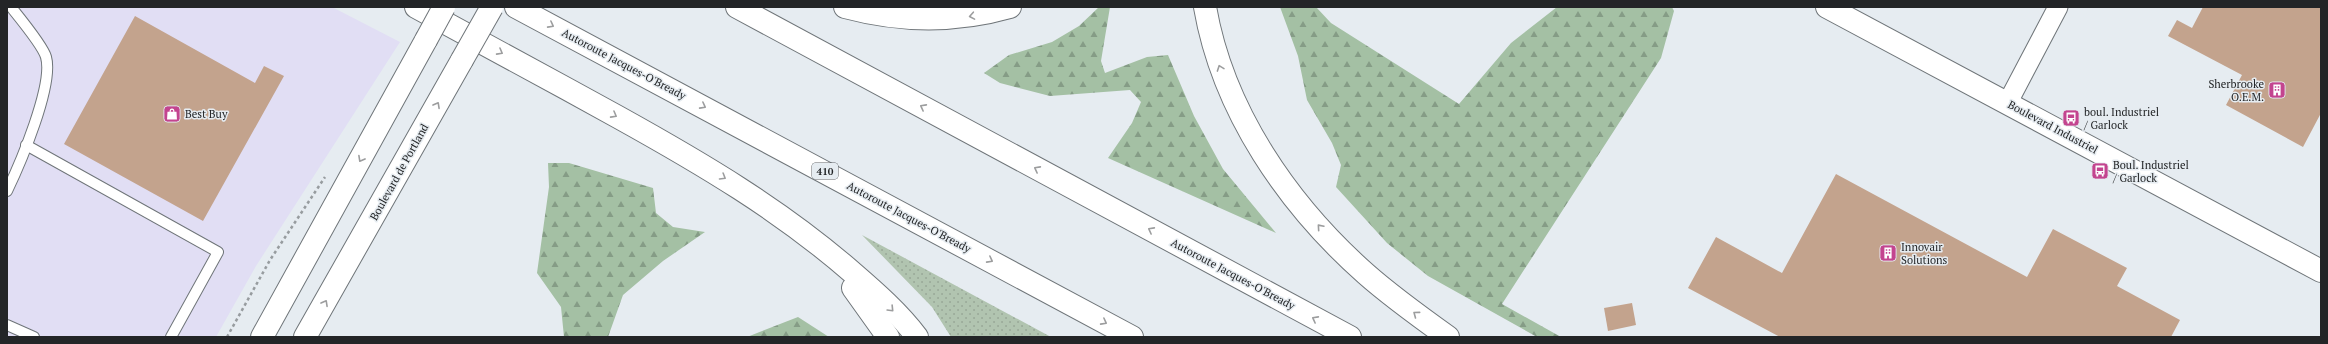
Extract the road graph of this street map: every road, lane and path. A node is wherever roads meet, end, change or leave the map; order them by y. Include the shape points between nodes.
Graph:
1 (11, 7) edge
2 (416, 7) edge
3 (444, 7) edge
4 (492, 7) edge
5 (516, 7) edge
6 (737, 7) edge
7 (845, 7) edge
8 (1010, 7) edge
9 (1205, 7) edge
10 (1827, 7) edge
11 (2058, 7) edge
12 (2008, 102) junction
13 (26, 145) junction
14 (328, 171) dead end
15 (7, 191) edge
16 (798, 228) junction
17 (2321, 271) edge
18 (7, 325) edge
19 (34, 337) edge
20 (172, 337) edge
21 (227, 337) edge
22 (262, 337) edge
23 (305, 337) edge
24 (888, 337) edge
25 (917, 337) edge
26 (1132, 337) edge
27 (1350, 337) edge
28 (1448, 337) edge

1 - 13 lane via 46,56 48,77
2 -> 16 main road via 704,165
3 -> 22 main road, bridge
23 -> 4 main road, Boulevard de Portland, bridge
5 -> 26 main road, Autoroute Jacques-O'Bready / 410
27 -> 6 main road, Autoroute Jacques-O'Bready
8 -> 7 main road via 971,16 934,20 891,17
28 -> 9 main road via 1384,290 1353,263 1284,184 1258,145 1230,94 1215,54
10 - 12 main road, Boulevard Industriel
11 - 12 street
12 - 17 main road, Boulevard Industriel
13 - 15 lane
13 - 20 lane via 218,252
14 - 21 path via 270,260
16 - 24 main road via 856,290
16 -> 25 main road via 869,288
18 - 19 lane

